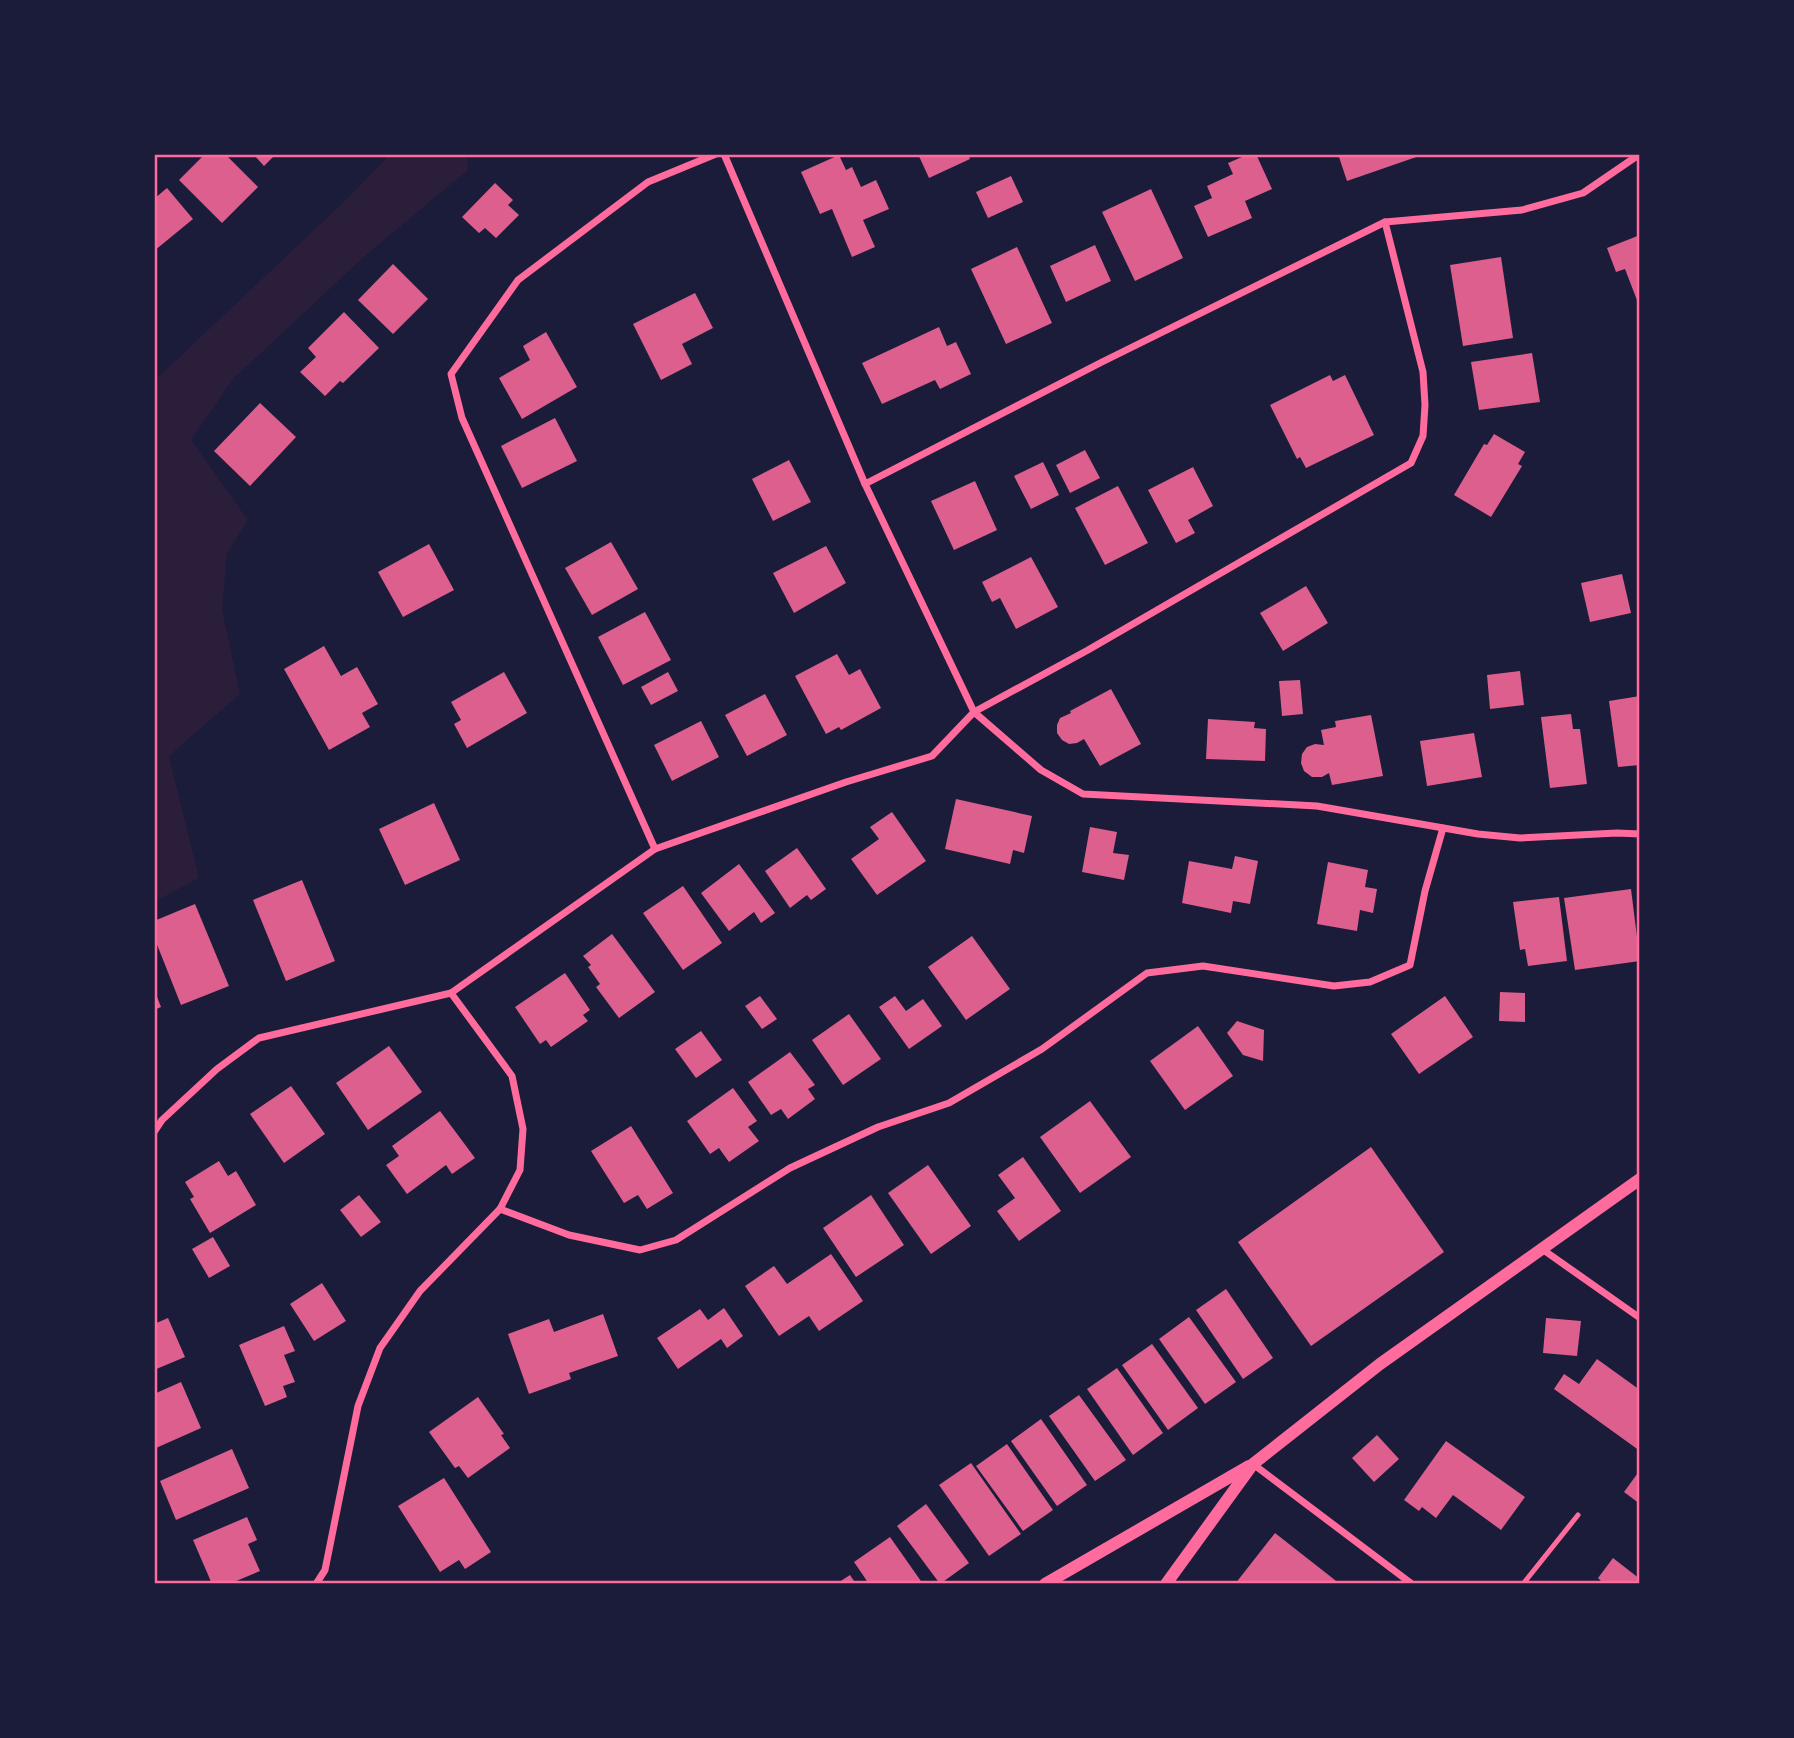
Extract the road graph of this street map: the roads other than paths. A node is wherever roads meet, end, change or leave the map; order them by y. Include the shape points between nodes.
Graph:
1 (716, 154) edge
2 (724, 154) edge
3 (1640, 154) edge
4 (1385, 222) junction
5 (865, 484) junction
6 (975, 712) junction
7 (1443, 828) junction
8 (1640, 834) edge
9 (655, 849) junction
10 (451, 993) junction
11 (154, 1132) edge
12 (1640, 1180) edge
13 (500, 1209) junction
14 (1542, 1249) junction
15 (1640, 1318) edge
16 (1252, 1464) junction
17 (1578, 1515) dead end
18 (316, 1584) edge
19 (1045, 1584) edge
20 (1166, 1584) edge
21 (1412, 1584) edge
22 (1523, 1584) edge

1 - 9 street via 648,182 518,280 451,374 462,418
2 - 5 street
3 - 4 street via 1583,193 1522,210
4 - 5 street
4 - 6 street via 1423,372 1423,436 1410,463
5 - 6 street
6 - 7 street via 1041,770 1083,794 1317,806
6 - 9 street via 932,756
7 - 8 street via 1520,838
7 - 13 street via 1424,891 1410,965 1370,982 1334,986 1203,965 1147,973 1042,1049 949,1103 878,1126 790,1168 676,1240 640,1250 569,1235
9 - 10 street
10 - 11 street via 259,1038 217,1069
10 - 13 street via 512,1076 515,1089 523,1129 520,1170
12 - 14 street
13 - 18 street via 420,1291 380,1348 358,1406 325,1570
14 - 15 street
14 - 16 street via 1380,1364
16 - 19 street
16 - 20 street
16 - 21 street
17 - 22 lane

